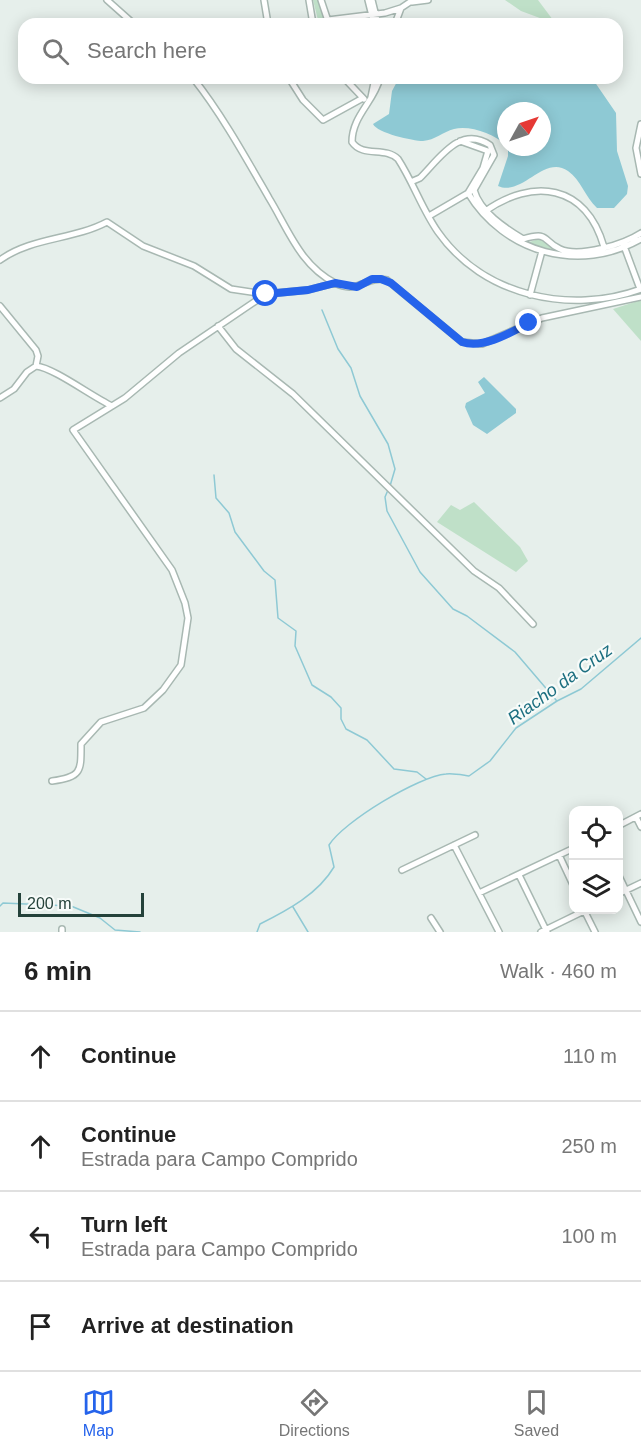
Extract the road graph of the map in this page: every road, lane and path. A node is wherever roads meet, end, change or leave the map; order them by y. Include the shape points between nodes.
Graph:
1 (107, 0) edge
2 (264, 0) edge
3 (309, 0) edge
4 (321, 0) edge
5 (370, 0) edge
6 (428, 0) edge
7 (415, 1) edge
8 (401, 8) junction
9 (374, 13) junction
10 (385, 13) junction
11 (127, 18) edge
12 (267, 18) edge
13 (312, 18) edge
14 (328, 18) edge
15 (349, 18) edge
16 (375, 18) edge
17 (392, 18) edge
18 (397, 18) edge
19 (197, 84) edge
20 (293, 84) edge
21 (350, 84) edge
22 (373, 84) edge
23 (377, 84) edge
24 (363, 98) junction
25 (369, 101) junction
26 (640, 127) edge
27 (491, 155) junction
28 (641, 174) edge
29 (413, 181) junction
30 (474, 190) junction
31 (468, 193) junction
32 (484, 212) junction
33 (429, 216) junction
34 (641, 233) edge
35 (641, 239) edge
36 (522, 241) junction
37 (624, 245) junction
38 (604, 248) junction
39 (542, 251) junction
40 (558, 252) junction
41 (0, 260) edge
42 (335, 283) junction
43 (641, 289) edge
44 (266, 294) junction
45 (530, 295) junction
46 (641, 297) edge
47 (0, 306) edge
48 (218, 326) junction
49 (36, 366) junction
50 (0, 398) edge
51 (112, 406) junction
52 (533, 624) dead end
53 (52, 781) dead end
54 (638, 815) edge
55 (623, 823) edge
56 (641, 827) edge
57 (475, 835) dead end
58 (454, 845) junction
59 (569, 851) edge
60 (559, 855) junction
61 (402, 870) dead end
62 (519, 875) junction
63 (569, 878) edge
64 (623, 883) edge
65 (641, 883) edge
66 (627, 890) junction
67 (623, 892) edge
68 (479, 893) junction
69 (577, 914) edge
70 (587, 914) edge
71 (431, 918) dead end
72 (641, 922) edge
73 (545, 931) edge
74 (440, 932) edge
75 (499, 932) edge
76 (595, 932) edge

1 - 11 street
2 - 12 street
3 - 13 street
4 - 14 street
5 - 9 street
6 - 7 street
7 - 8 street
8 - 10 street
8 - 18 street
9 - 10 street
9 - 15 street
9 - 16 street
10 - 17 street
19 - 42 street via 258,179 295,246
20 - 24 street via 322,120
21 - 24 street
22 - 25 street
23 - 25 street
24 - 25 street
25 - 29 street via 354,129 354,145 361,150 395,155
26 - 28 street via 636,155
27 - 29 street via 478,146 459,141
27 - 30 street
27 - 31 street
29 - 33 street
30 - 31 street
30 - 32 street
31 - 32 street
31 - 33 street
32 - 36 street
32 - 38 street via 523,191 556,192 588,213
33 - 45 street via 448,243 477,270
34 - 37 street
35 - 37 street
36 - 39 street
36 - 40 street via 544,237
37 - 38 street
37 - 40 street via 582,257
37 - 43 street
38 - 40 street
39 - 40 street
39 - 45 street
41 - 44 street via 20,247 89,231 107,222 143,246 194,266 231,289
42 - 44 street
42 - 46 street via 357,287 372,279 387,280 469,345 488,342 542,318
43 - 45 street via 587,301
44 - 48 street
47 - 49 street via 36,350
48 - 51 street
48 - 52 street via 236,349 293,394
49 - 50 street
49 - 51 street via 50,369 91,397
51 - 53 street via 73,430 172,570 188,611 182,657 177,673 152,702 101,722 81,744 82,764 76,774
54 - 55 street
54 - 56 street
57 - 58 street
58 - 61 street
58 - 68 street
59 - 60 street
60 - 62 street
60 - 63 street
62 - 68 street
62 - 73 street
64 - 66 street
65 - 66 street
66 - 67 street
66 - 72 street
68 - 75 street
69 - 73 street
70 - 76 street
71 - 74 street

